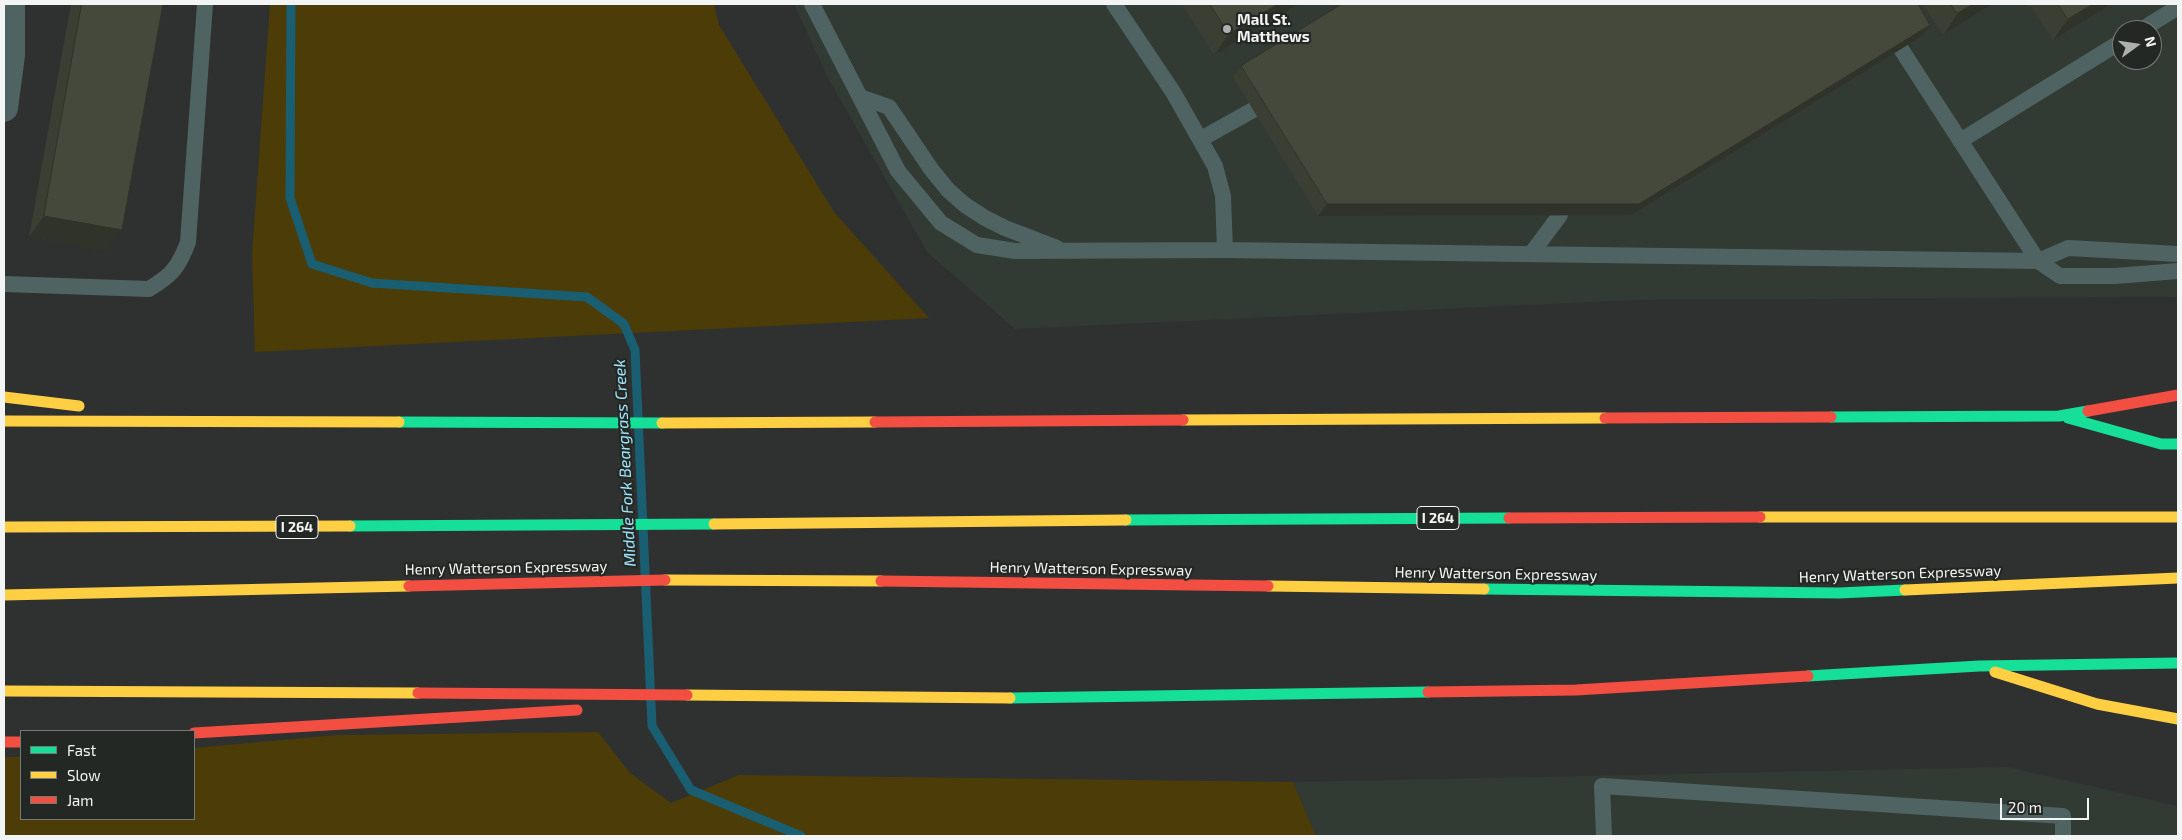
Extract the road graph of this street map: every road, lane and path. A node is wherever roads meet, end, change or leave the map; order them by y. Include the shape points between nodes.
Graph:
1 (11, 4) edge
2 (205, 4) edge
3 (812, 4) edge
4 (1114, 4) edge
5 (2178, 7) edge
6 (2157, 20) edge
7 (2112, 47) edge
8 (1901, 49) edge
9 (860, 97) junction
10 (4, 108) edge
11 (1253, 110) dead end
12 (1201, 139) junction
13 (1960, 141) junction
14 (1560, 216) edge
15 (1062, 250) junction
16 (1225, 250) junction
17 (1531, 254) junction
18 (2178, 254) edge
19 (2038, 261) junction
20 (2178, 271) edge
21 (4, 284) edge
22 (2178, 395) edge
23 (4, 397) edge
24 (89, 407) dead end
25 (108, 410) dead end
26 (2059, 416) junction
27 (4, 421) edge
28 (212, 422) junction
29 (2178, 444) edge
30 (2178, 517) edge
31 (4, 527) edge
32 (2178, 578) edge
33 (4, 595) edge
34 (2178, 663) edge
35 (1979, 666) junction
36 (4, 691) edge
37 (705, 695) junction
38 (618, 706) dead end
39 (589, 710) dead end
40 (2178, 720) edge
41 (195, 733) edge
42 (4, 742) edge
43 (20, 742) edge
44 (1604, 836) edge
45 (2063, 836) edge

1 - 10 street via 11,55
2 - 21 lane via 188,242 181,262 164,280 149,289
3 - 9 lane
4 - 12 lane
5 - 6 lane
7 - 13 lane
8 - 13 lane
9 - 15 lane via 889,107 931,169 965,205 1005,228
9 - 15 lane via 898,171 941,223 977,245 1015,251
11 - 12 lane
12 - 16 lane via 1215,166 1223,196
13 - 19 lane
14 - 17 lane
15 - 16 lane
16 - 17 lane
17 - 19 lane
18 - 19 lane via 2068,248
19 - 20 lane via 2060,276
22 - 26 highway
23 - 24 highway
25 - 28 highway
26 - 28 highway
26 - 29 highway via 2161,444
27 - 28 highway
30 - 31 highway, I 264 via 1288,518
32 - 33 highway, Henry Watterson Expressway via 1839,593 698,579
34 - 35 highway
35 - 37 highway via 1576,690 1013,698
35 - 40 highway via 2097,704
36 - 37 highway
37 - 38 highway
39 - 41 highway
42 - 43 highway
44 - 45 lane via 1602,786 2063,816

